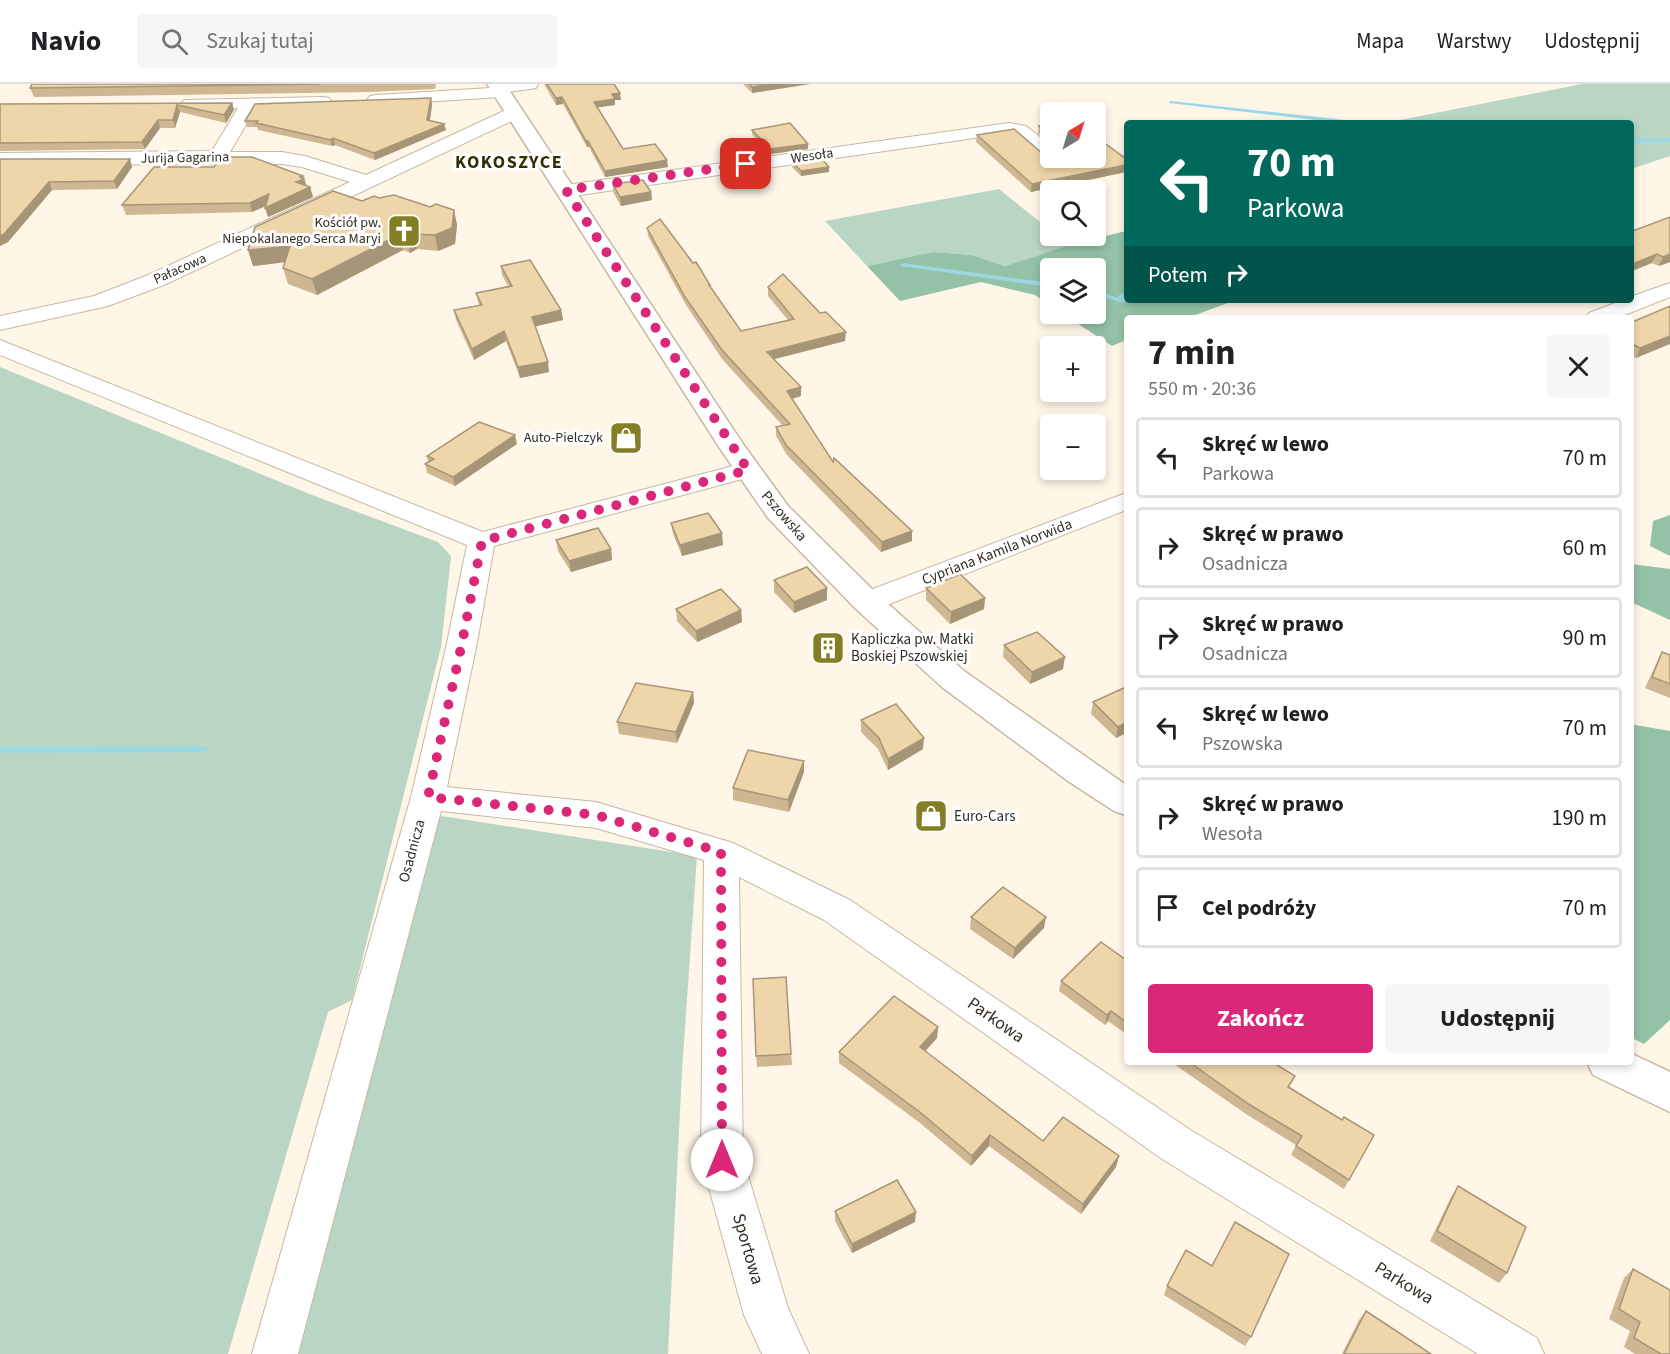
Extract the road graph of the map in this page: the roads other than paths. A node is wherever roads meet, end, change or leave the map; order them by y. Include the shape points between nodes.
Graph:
1 (530, 84) edge
2 (502, 94) edge
3 (363, 100) edge
4 (339, 101) edge
5 (250, 103) junction
6 (171, 104) edge
7 (1040, 145) edge
8 (218, 157) junction
9 (0, 159) edge
10 (368, 182) junction
11 (566, 190) junction
12 (1670, 289) edge
13 (1605, 315) edge
14 (0, 323) edge
15 (0, 346) edge
16 (748, 470) junction
17 (1124, 502) edge
18 (482, 541) junction
19 (867, 602) junction
20 (428, 797) junction
21 (1124, 800) edge
22 (721, 852) junction
23 (1614, 1065) edge
24 (1670, 1093) edge
25 (275, 1354) edge
26 (786, 1354) edge
27 (1521, 1354) edge

1 - 2 street
2 - 3 street
2 - 10 street, Pałacowa
2 - 11 main road, Pszowska
4 - 5 street
5 - 6 street
5 - 8 street
7 - 11 street, Wesoła via 1020,130 1009,128
8 - 9 street, Jurija Gagarina
8 - 10 street, Jurija Gagarina via 282,158
10 - 14 street, Pałacowa via 156,280 100,301
11 - 16 main road, Pszowska
12 - 13 street
15 - 18 street
16 - 18 street
16 - 19 main road, Pszowska via 778,512
17 - 19 street, Cypriana Kamila Norwida
18 - 20 street, Osadnicza
19 - 21 main road, Pszowska via 953,679
20 - 22 street, Parkowa via 596,815
20 - 25 street, Osadnicza
22 - 26 street, Sportowa via 722,1160 767,1315
22 - 27 street, Parkowa via 837,910 1177,1145
23 - 24 main road

